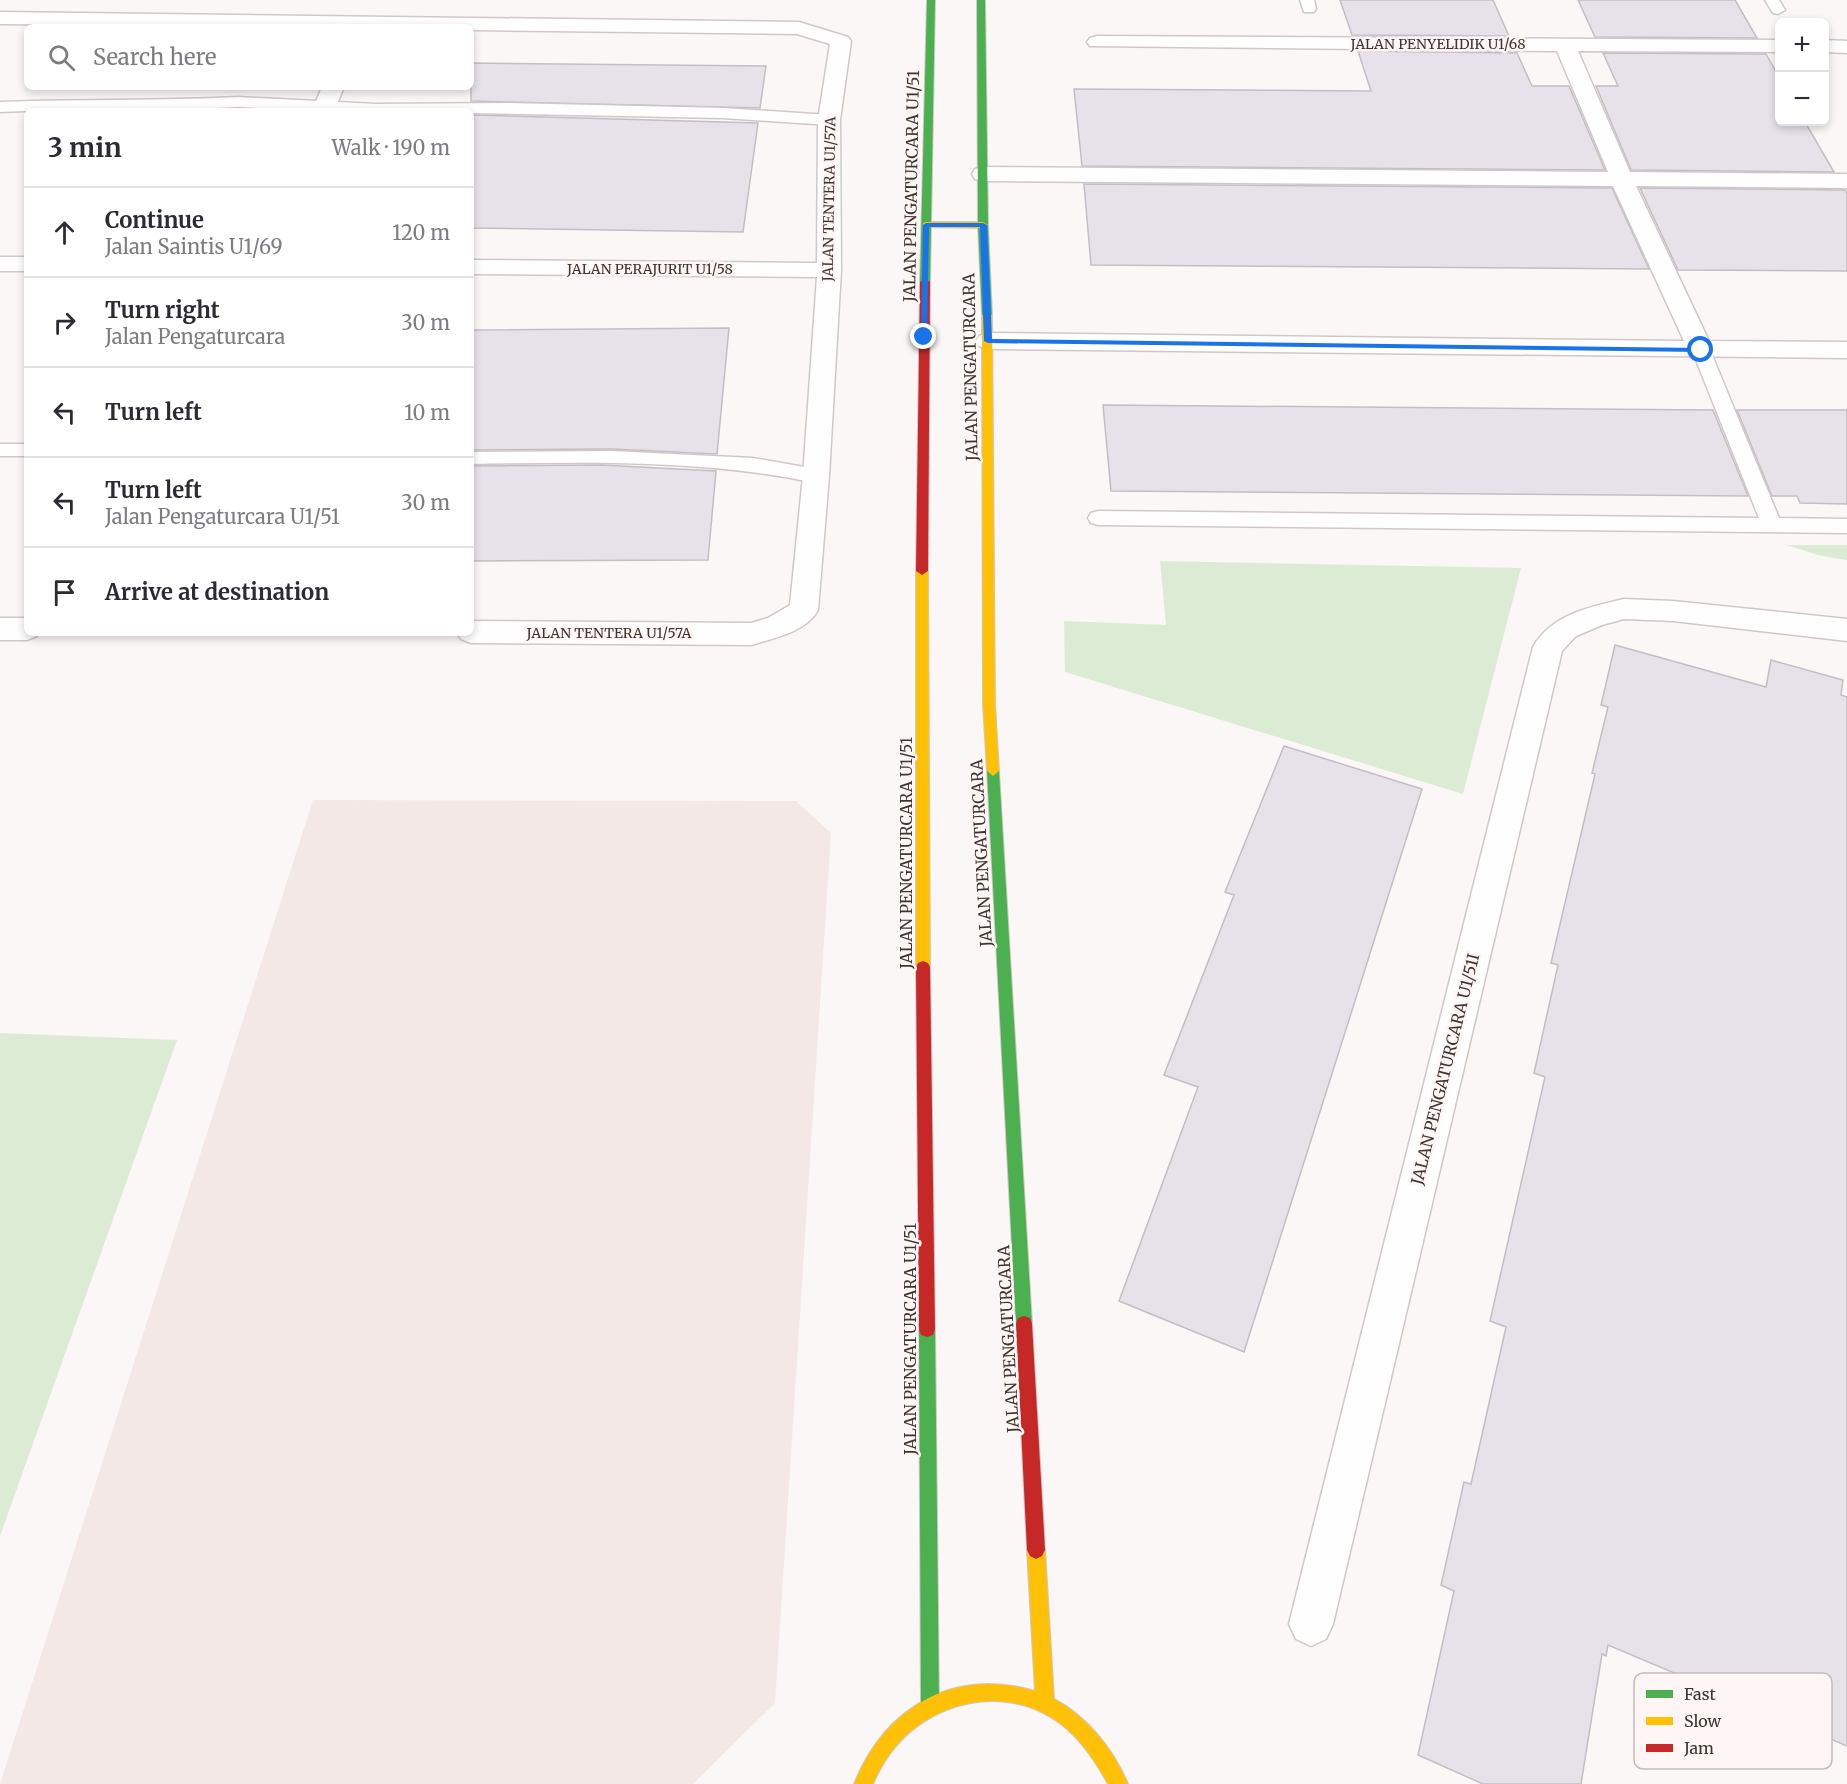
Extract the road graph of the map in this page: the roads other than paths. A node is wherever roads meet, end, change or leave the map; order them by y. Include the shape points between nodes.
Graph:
1 (931, 0) edge
2 (981, 0) edge
3 (0, 18) edge
4 (308, 24) edge
5 (474, 26) edge
6 (1097, 42) dead end
7 (1565, 45) junction
8 (1775, 46) edge
9 (1829, 46) edge
10 (1847, 47) edge
11 (327, 101) edge
12 (0, 107) edge
13 (370, 108) edge
14 (474, 108) edge
15 (829, 120) junction
16 (983, 174) junction
17 (1622, 180) junction
18 (1847, 182) edge
19 (926, 225) junction
20 (983, 225) junction
21 (0, 264) edge
22 (24, 264) edge
23 (474, 267) edge
24 (829, 270) junction
25 (988, 341) junction
26 (1701, 350) junction
27 (1847, 350) edge
28 (0, 450) edge
29 (24, 450) edge
30 (474, 458) edge
31 (816, 476) junction
32 (1098, 518) dead end
33 (1772, 526) junction
34 (1847, 526) edge
35 (0, 629) edge
36 (24, 629) edge
37 (1847, 630) edge
38 (474, 632) edge
39 (1311, 1624) dead end
40 (1045, 1704) junction
41 (930, 1705) junction
42 (863, 1784) edge
43 (1119, 1784) edge

1 - 19 street, JALAN PENGATURCARA U1/51
2 - 16 street, JALAN PENGATURCARA
3 - 4 street, JALAN TENTERA U1/57A
5 - 15 street, JALAN TENTERA U1/57A via 798,28 841,41
6 - 7 street, JALAN PENYELIDIK U1/68
7 - 8 street, JALAN PENYELIDIK U1/68
7 - 17 street
9 - 10 street
11 - 12 lane
11 - 13 lane
14 - 15 lane via 723,113
15 - 24 street, JALAN TENTERA U1/57A
16 - 17 street
16 - 20 street, JALAN PENGATURCARA
17 - 18 street
17 - 26 street
19 - 20 street
19 - 41 street, JALAN PENGATURCARA U1/51 via 921,710
20 - 25 street, JALAN PENGATURCARA
21 - 22 street
23 - 24 street, JALAN PERAJURIT U1/58
24 - 31 street, JALAN TENTERA U1/57A
25 - 26 street
25 - 40 street, JALAN PENGATURCARA via 989,704
26 - 27 street
26 - 33 lane
28 - 29 lane
30 - 31 lane via 580,455 756,464
31 - 38 street, JALAN TENTERA U1/57A via 804,610 778,626 751,634
32 - 33 lane
33 - 34 lane
35 - 36 street
37 - 39 street, JALAN PENGATURCARA U1/51I via 1624,609 1594,616 1566,629 1548,647
40 - 41 street via 1007,1692 967,1692
40 - 43 street via 1076,1724 1103,1754
41 - 42 street via 895,1731

